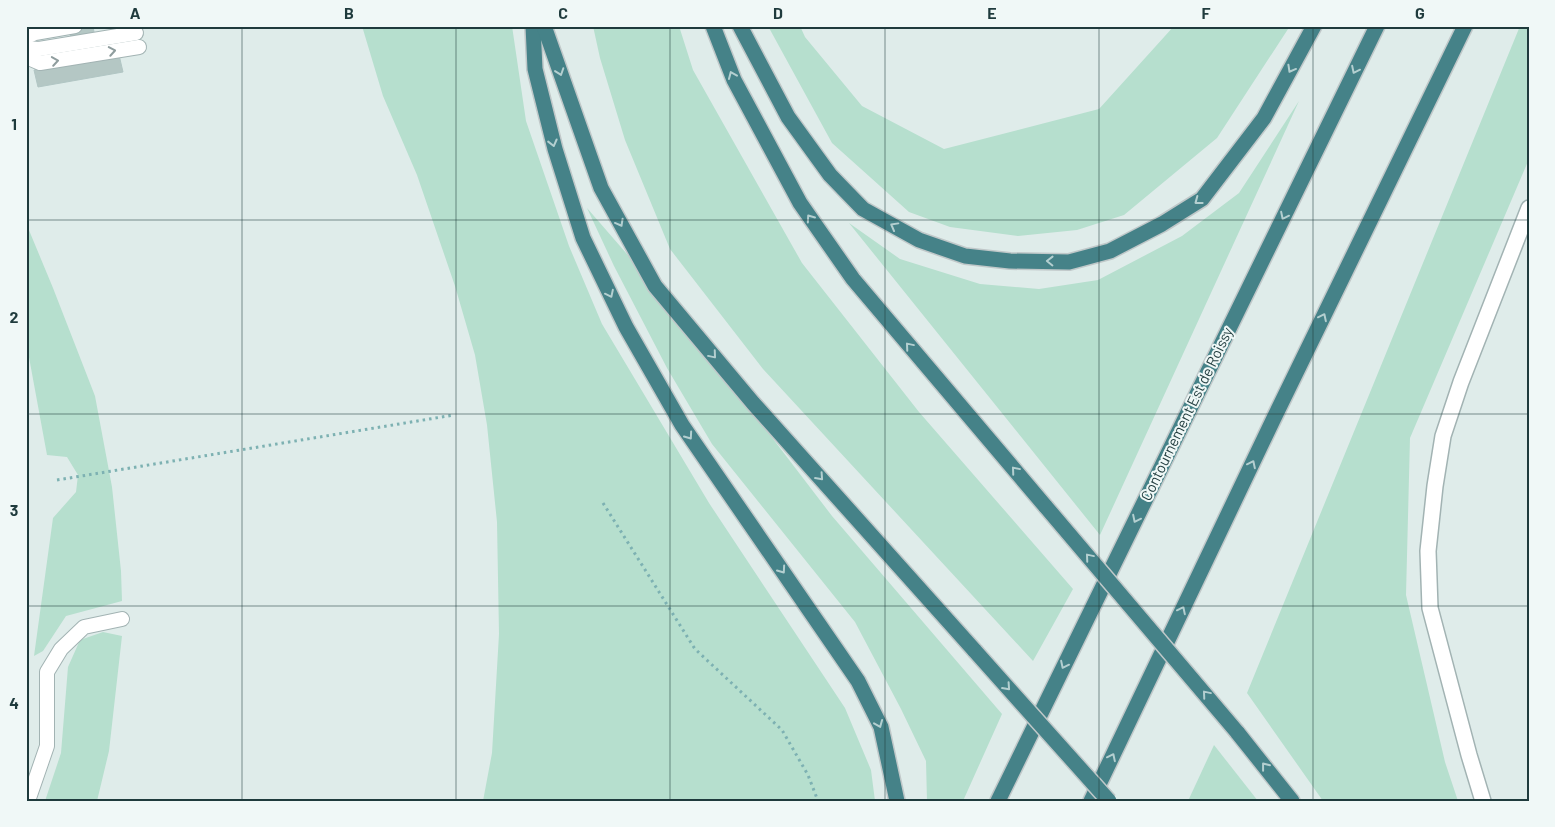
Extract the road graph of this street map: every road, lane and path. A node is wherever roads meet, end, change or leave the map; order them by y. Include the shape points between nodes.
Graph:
1 (75, 26) edge
2 (533, 26) edge
3 (544, 26) edge
4 (713, 26) edge
5 (740, 26) edge
6 (1314, 26) edge
7 (1377, 26) edge
8 (1465, 26) edge
9 (136, 33) dead end
10 (26, 37) edge
11 (139, 46) dead end
12 (26, 48) edge
13 (26, 57) edge
14 (1529, 208) edge
15 (454, 415) dead end
16 (57, 480) dead end
17 (604, 504) dead end
18 (122, 619) dead end
19 (28, 801) edge
20 (818, 801) edge
21 (897, 801) edge
22 (998, 801) edge
23 (1090, 801) edge
24 (1109, 801) edge
25 (1292, 801) edge
26 (1483, 801) edge

1 - 10 lane
2 -> 21 highway via 535,70 583,238 626,327 682,425 858,681 882,727
3 -> 24 highway, bridge via 601,188 655,286 753,403
25 -> 4 highway, bridge via 847,272 800,203 734,80
6 -> 5 highway via 1264,118 1202,199 1110,251 1069,262 965,256 919,240 863,209 830,175 788,117
7 -> 22 highway, Contournement Est de Roissy
23 -> 8 highway
9 - 12 lane via 39,49
13 -> 11 lane via 40,63
14 - 26 street via 1443,436 1428,551 1430,608
15 - 16 path
17 - 20 path via 695,649 782,730 808,775
18 - 19 lane via 84,627 61,649 47,672 47,746

